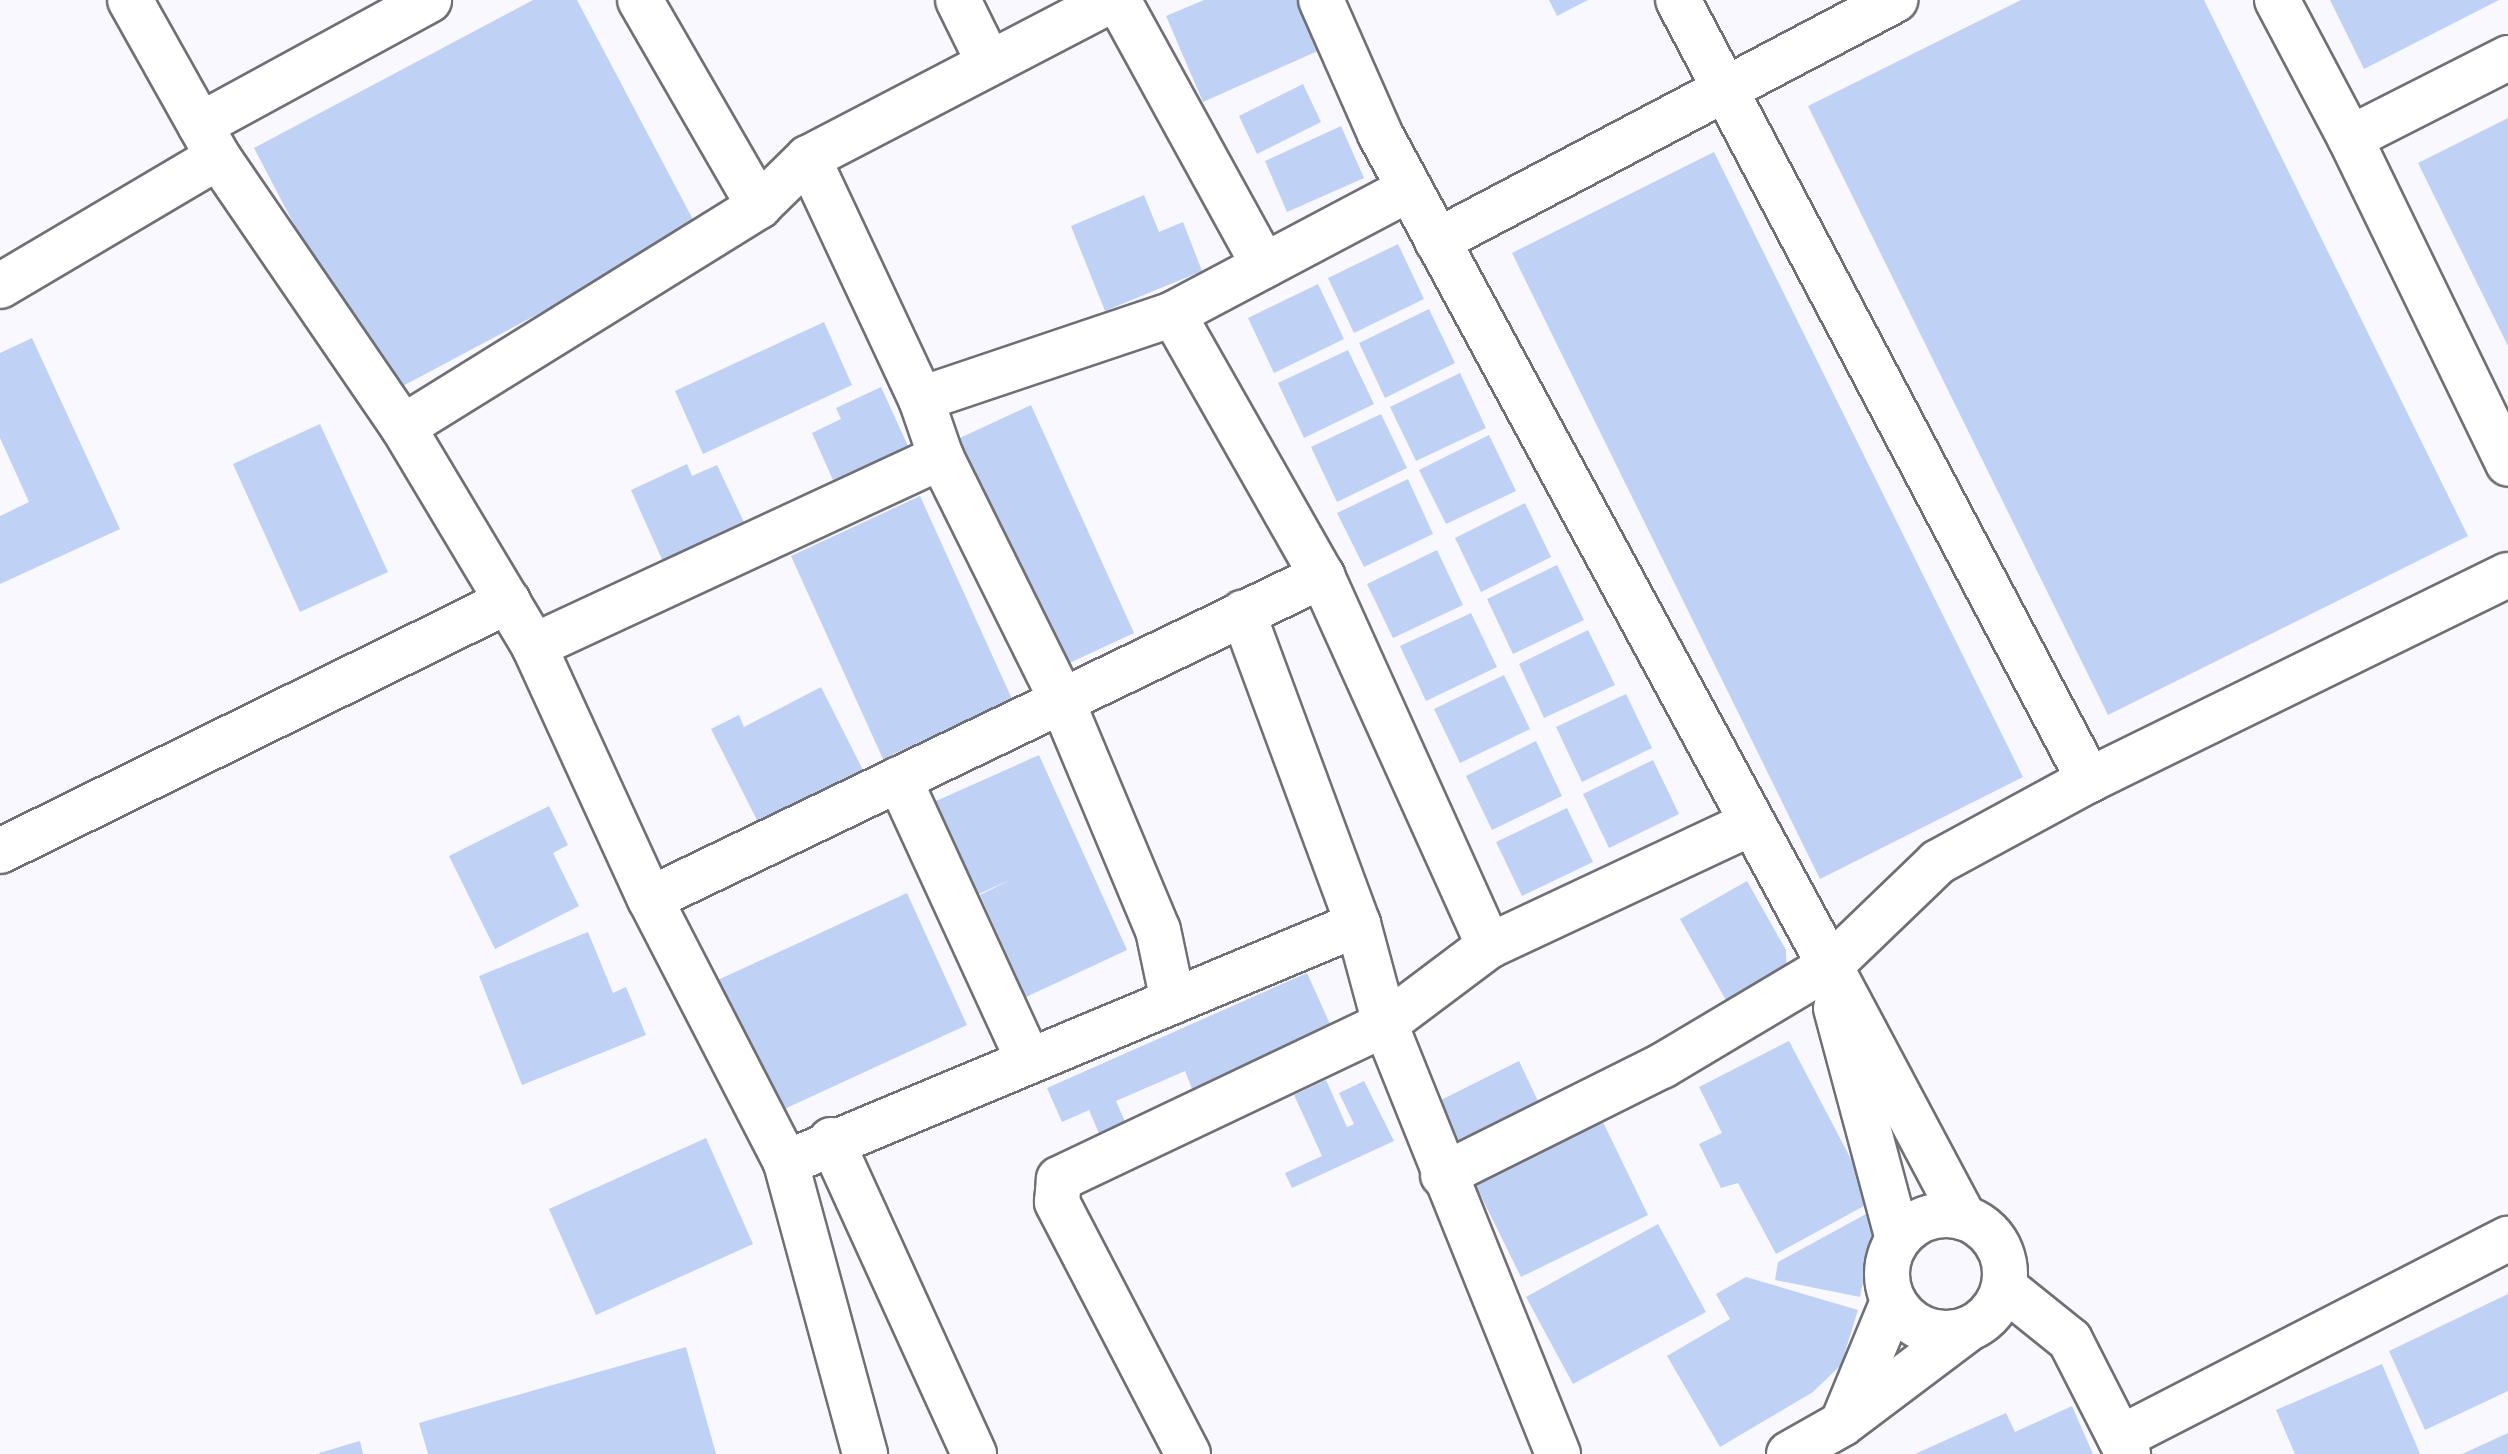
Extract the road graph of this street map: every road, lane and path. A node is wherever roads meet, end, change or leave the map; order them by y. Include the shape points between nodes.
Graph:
1 (130, 0) edge
2 (429, 0) edge
3 (640, 0) edge
4 (958, 0) edge
5 (1111, 0) edge
6 (1118, 0) edge
7 (1321, 0) edge
8 (1678, 0) edge
9 (1895, 0) edge
10 (2277, 0) edge
11 (2508, 58) edge
12 (989, 63) junction
13 (1722, 91) junction
14 (2350, 138) junction
15 (209, 141) junction
16 (808, 158) junction
17 (1409, 189) junction
18 (759, 206) junction
19 (1437, 241) junction
20 (1264, 266) junction
21 (0, 286) edge
22 (1173, 314) junction
23 (921, 399) junction
24 (403, 427) junction
25 (941, 457) junction
26 (2508, 464) edge
27 (2508, 575) edge
28 (1322, 576) junction
29 (508, 601) junction
30 (1243, 613) junction
31 (534, 646) junction
32 (1062, 701) junction
33 (899, 779) junction
34 (2089, 780) junction
35 (1750, 824) junction
36 (0, 851) edge
37 (650, 899) junction
38 (1358, 924) junction
39 (1489, 946) junction
40 (1830, 966) junction
41 (1173, 1001) junction
42 (1385, 1024) junction
43 (1028, 1059) junction
44 (831, 1140) junction
45 (786, 1163) junction
46 (1443, 1175) junction
47 (1964, 1218) junction
48 (1898, 1239) junction
49 (2508, 1239) edge
50 (2004, 1287) junction
51 (1893, 1301) junction
52 (1968, 1329) junction
53 (1842, 1424) junction
54 (2124, 1446) edge
55 (865, 1454) edge
56 (974, 1454) edge
57 (1188, 1454) edge
58 (1558, 1454) edge
59 (1789, 1454) edge

1 - 15 street
2 - 15 street
3 - 18 street
4 - 12 street
5 - 12 street
6 - 20 street
7 - 17 street
8 - 13 street
9 - 13 street
10 - 14 street
11 - 14 street
12 - 16 street
13 - 19 street
13 - 34 street
14 - 26 street
15 - 21 street
15 - 24 street
16 - 18 street
16 - 23 street
17 - 19 street
17 - 20 street
18 - 24 street
19 - 35 street
20 - 22 street
22 - 23 street
22 - 28 street
23 - 25 street
24 - 29 street
25 - 31 street
25 - 32 street
27 - 34 street
28 - 30 street
28 - 39 street
29 - 31 street
29 - 36 street
30 - 32 street
30 - 38 street
31 - 37 street
32 - 33 street
32 - 41 street via 1158,930
33 - 37 street
33 - 43 street
34 - 40 street via 1938,862
35 - 39 street
35 - 40 street
37 - 45 street
38 - 41 street
38 - 42 street
39 - 42 street
40 - 46 street via 1662,1066
40 - 47 street
40 - 48 street via 1841,1043
41 - 43 street
42 - 46 street
42 - 57 street via 1059,1179 1057,1202
43 - 44 street
44 - 45 street
44 - 56 street
45 - 55 street
46 - 58 street
47 - 48 street via 1928,1217
47 - 50 street via 1980,1225 2002,1253
48 - 51 street via 1887,1269
49 - 54 street
50 - 52 street via 1996,1305
50 - 54 street via 2070,1340
51 - 52 street via 1917,1326 1933,1332
51 - 53 street
52 - 53 street
53 - 59 street

